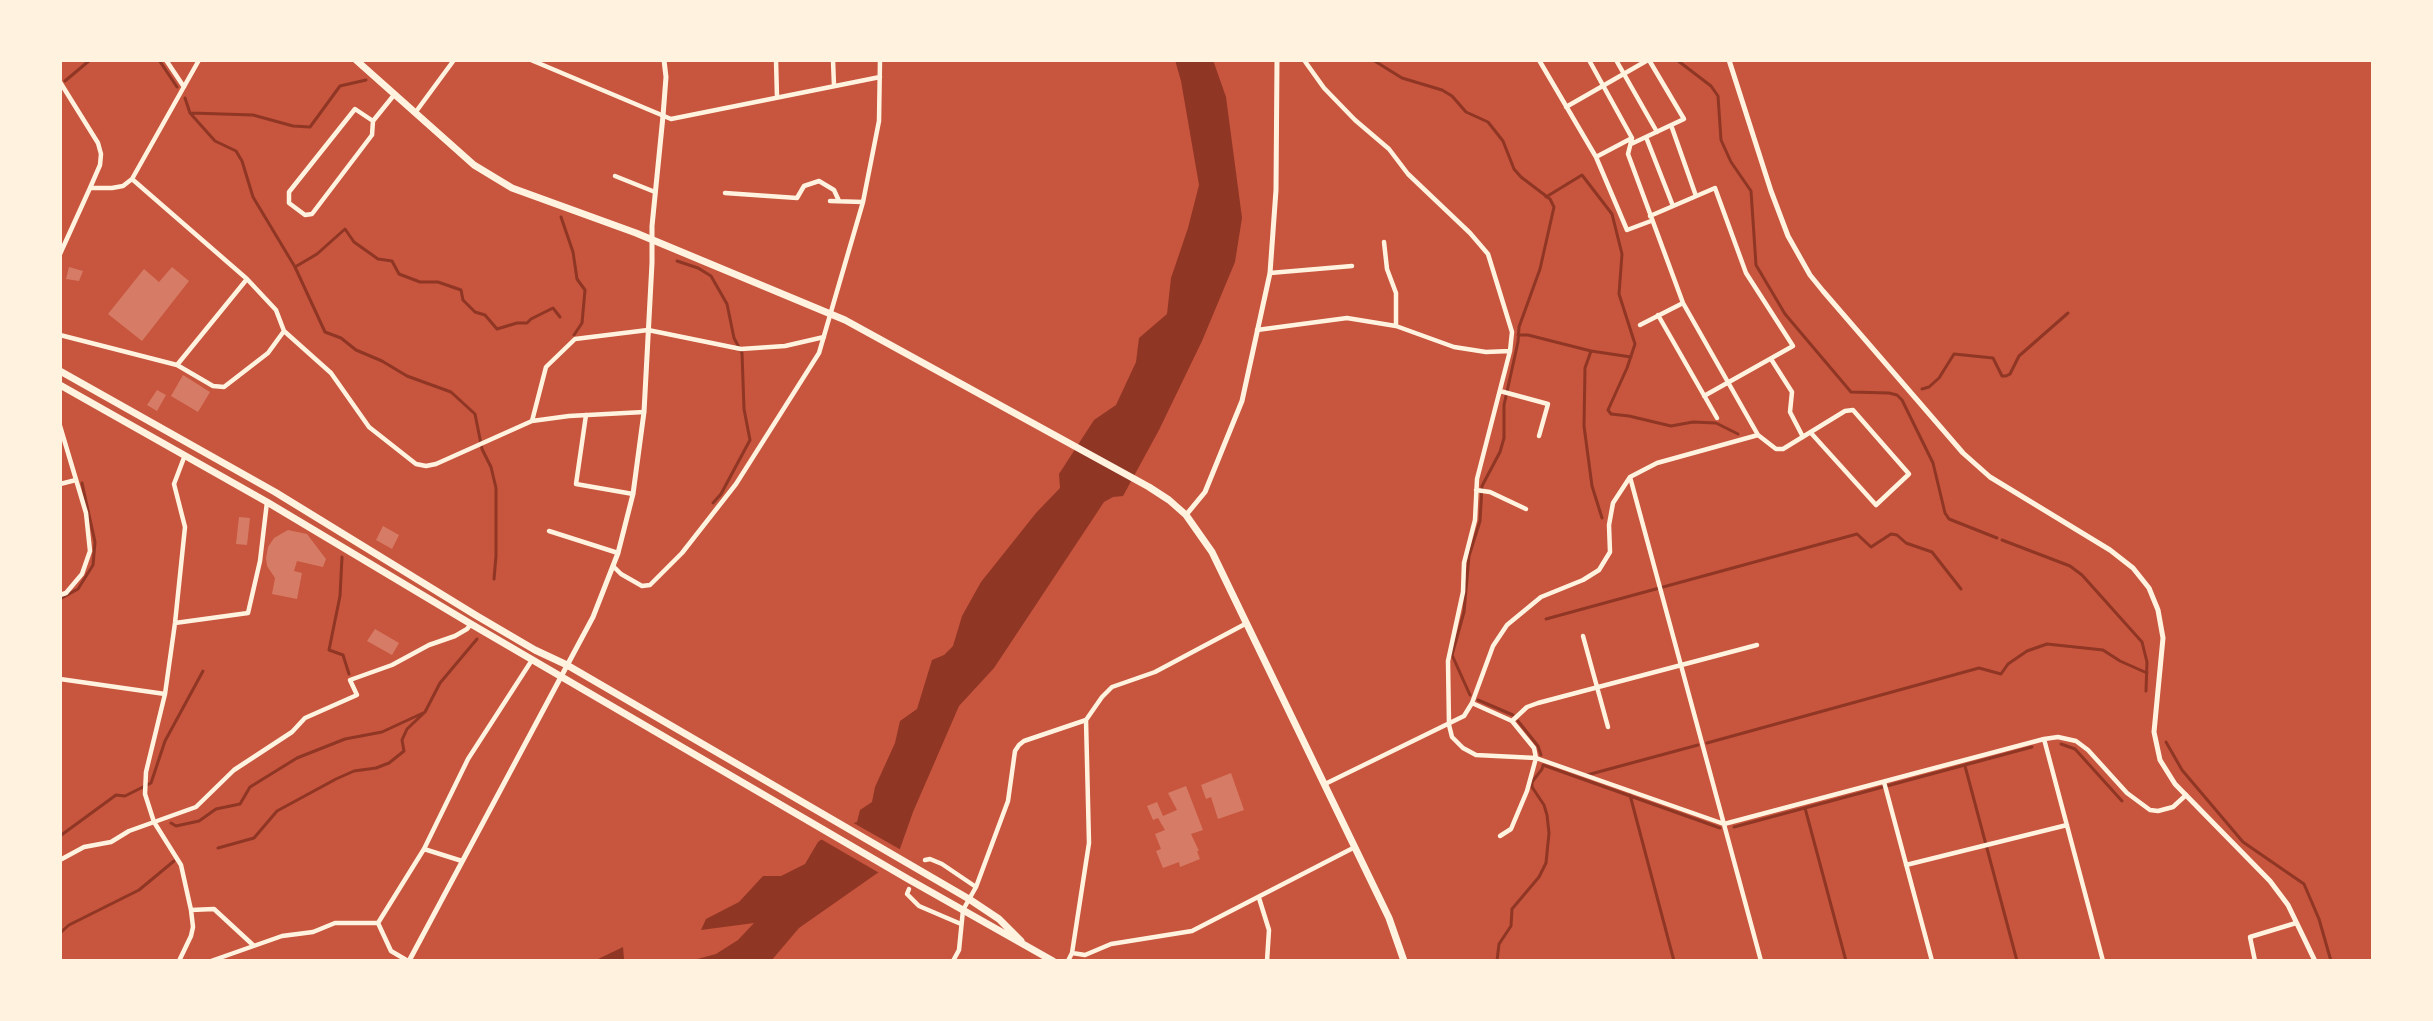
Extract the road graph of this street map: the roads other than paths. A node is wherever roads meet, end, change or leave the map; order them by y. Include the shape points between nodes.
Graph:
1 (166, 60) edge
2 (200, 60) edge
3 (356, 60) edge
4 (454, 60) edge
5 (531, 60) edge
6 (664, 60) edge
7 (776, 60) edge
8 (833, 60) edge
9 (880, 60) edge
10 (1277, 60) edge
11 (1304, 60) edge
12 (1539, 60) edge
13 (1589, 60) edge
14 (1616, 60) edge
15 (1648, 60) edge
16 (1729, 60) edge
17 (1624, 74) junction
18 (880, 77) junction
19 (60, 82) edge
20 (834, 86) junction
21 (1603, 86) junction
22 (184, 87) junction
23 (394, 95) junction
24 (777, 98) junction
25 (1566, 107) junction
26 (414, 113) junction
27 (663, 116) junction
28 (373, 122) junction
29 (1671, 125) junction
30 (1657, 132) junction
31 (1646, 137) junction
32 (1632, 141) junction
33 (1596, 157) junction
34 (615, 176) dead end
35 (132, 179) junction
36 (90, 188) junction
37 (655, 192) junction
38 (725, 193) dead end
39 (1696, 196) junction
40 (830, 201) dead end
41 (839, 201) junction
42 (863, 202) junction
43 (1673, 206) junction
44 (1651, 218) junction
45 (652, 240) junction
46 (1384, 242) dead end
47 (60, 254) edge
48 (1352, 266) dead end
49 (1270, 273) junction
50 (247, 279) junction
51 (1683, 303) junction
52 (830, 313) junction
53 (1658, 315) junction
54 (1640, 325) dead end
55 (1396, 326) junction
56 (648, 330) junction
57 (1257, 330) junction
58 (284, 331) junction
59 (60, 335) edge
60 (824, 337) junction
61 (1510, 351) junction
62 (1771, 359) junction
63 (177, 365) junction
64 (60, 371) edge
65 (1729, 383) junction
66 (60, 385) edge
67 (1500, 391) junction
68 (1704, 396) junction
69 (645, 412) junction
70 (586, 415) junction
71 (1717, 418) dead end
72 (532, 421) junction
73 (60, 426) edge
74 (1811, 433) junction
75 (1758, 435) junction
76 (1539, 436) dead end
77 (1803, 437) junction
78 (185, 455) junction
79 (1630, 477) junction
80 (76, 480) junction
81 (60, 484) edge
82 (1476, 490) junction
83 (633, 494) junction
84 (267, 502) junction
85 (1526, 509) dead end
86 (1186, 515) junction
87 (549, 531) dead end
88 (618, 553) junction
89 (613, 566) junction
90 (60, 595) edge
91 (175, 623) junction
92 (1247, 623) junction
93 (471, 624) junction
94 (1583, 636) dead end
95 (1757, 645) dead end
96 (532, 660) junction
97 (1681, 664) junction
98 (567, 665) junction
99 (562, 676) junction
100 (60, 678) edge
101 (1598, 687) junction
102 (165, 694) junction
103 (1472, 704) junction
104 (1086, 720) junction
105 (1512, 721) junction
106 (1449, 725) junction
107 (1608, 727) dead end
108 (2044, 739) junction
109 (1536, 758) junction
110 (1884, 782) junction
111 (1325, 784) junction
112 (2186, 795) junction
113 (154, 822) junction
114 (1724, 824) junction
115 (2067, 825) junction
116 (1500, 836) dead end
117 (1355, 847) junction
118 (424, 849) junction
119 (60, 860) edge
120 (925, 860) dead end
121 (462, 861) junction
122 (1906, 865) junction
123 (976, 887) junction
124 (909, 889) dead end
125 (1259, 898) junction
126 (969, 899) junction
127 (191, 910) junction
128 (963, 910) junction
129 (378, 923) junction
130 (2296, 923) junction
131 (961, 924) junction
132 (253, 945) junction
133 (1024, 945) junction
134 (1072, 952) junction
135 (179, 961) edge
136 (211, 961) edge
137 (408, 961) edge
138 (953, 961) edge
139 (1053, 961) edge
140 (1068, 961) edge
141 (1267, 961) edge
142 (1404, 961) edge
143 (1761, 961) edge
144 (1932, 961) edge
145 (2103, 961) edge
146 (2255, 961) edge
147 (2316, 961) edge

1 - 22 street
2 - 22 street
3 - 23 highway
4 - 26 street
5 - 27 street
6 - 27 street
7 - 24 street
8 - 20 street
9 - 18 street
10 - 49 street via 1276,190
11 - 61 street via 1324,88 1389,149 1408,174 1488,254 1512,332
12 - 25 street
13 - 21 street
14 - 17 street
15 - 17 street
15 - 29 street via 1684,119
16 - 112 street via 1771,191 1788,236 1810,275 1964,453 1999,482 2110,550 2133,568 2149,588 2163,638 2156,747 2166,773
17 - 21 street
17 - 30 street
18 - 20 street
18 - 42 street via 879,121
19 - 36 street via 98,143 100,165
20 - 24 street
21 - 25 street
21 - 32 street
22 - 35 street
23 - 26 highway
23 - 28 street
24 - 27 street via 670,119
25 - 33 street
26 - 45 highway via 474,165 512,188
27 - 37 street
28 - 28 street via 372,135 312,214 305,215 289,203 290,192 355,109
29 - 30 street
29 - 39 street
30 - 31 street
31 - 32 street
31 - 43 street
32 - 33 street
32 - 44 street via 1628,154
33 - 44 street via 1627,230
34 - 37 street
35 - 36 street via 123,186
35 - 50 street
36 - 47 street
37 - 45 street
38 - 41 street via 797,198 804,186 819,180 834,190
39 - 43 street
39 - 62 street via 1714,188 1746,273 1793,346
40 - 41 street
41 - 42 street
42 - 52 street
43 - 44 street
44 - 51 street
45 - 52 highway
45 - 56 street
46 - 55 street via 1387,269 1396,293
48 - 49 street
49 - 57 street
50 - 58 street via 276,310
50 - 63 street
51 - 53 street
51 - 65 street
52 - 60 street
52 - 86 highway via 1149,487
53 - 54 street
53 - 68 street
55 - 57 street via 1347,318
55 - 61 street via 1454,346 1486,352
56 - 60 street via 741,349 785,346
56 - 69 street
56 - 72 street via 575,339 546,367
57 - 86 street via 1242,401 1205,492
58 - 63 street via 268,353 224,387 213,386
58 - 72 street via 331,372 369,427 416,464 436,464
59 - 63 street
60 - 89 street via 791,400 736,484 682,553 650,585 642,586
61 - 67 street
62 - 65 street
62 - 77 street via 1792,392 1790,412
64 - 98 highway via 275,492 535,650
65 - 68 street
65 - 75 street
66 - 78 highway
67 - 76 street via 1548,404
67 - 82 street
68 - 71 street
69 - 70 street
69 - 83 street
70 - 72 street
70 - 83 street via 576,484
73 - 80 street
74 - 74 street via 1876,505 1909,474 1853,410
74 - 77 street
75 - 77 street via 1782,449
75 - 79 street via 1657,463
78 - 84 highway
78 - 91 street via 174,484 185,527
79 - 97 street
79 - 103 street via 1613,502 1610,552 1599,570 1541,597 1507,625 1493,646
80 - 81 street
80 - 90 street via 86,513 90,551 82,574
82 - 85 street via 1490,492
82 - 106 street via 1475,520 1448,661
83 - 88 street
84 - 91 street via 260,561 248,613
84 - 93 highway
86 - 92 highway via 1212,552
87 - 88 street
88 - 89 street
89 - 98 street via 593,617
91 - 102 street
92 - 104 street via 1155,672 1112,687
92 - 111 highway
93 - 96 highway
93 - 113 street via 455,636 350,680 357,695 305,718 292,732 234,770 196,807
94 - 101 street
95 - 97 street
96 - 99 highway
96 - 118 street via 468,759
97 - 101 street
97 - 114 street
98 - 99 street
98 - 126 highway
99 - 121 street
99 - 128 highway
100 - 102 street
101 - 105 street via 1527,707
101 - 107 street
102 - 113 street via 146,772 146,794
103 - 105 street
103 - 106 street via 1464,716
104 - 123 street via 1024,741 1015,751 1008,801
104 - 134 street via 1089,843
105 - 109 street via 1534,748
106 - 109 street via 1452,737 1476,755
106 - 111 street
108 - 110 street
108 - 112 street via 2076,741 2127,793 2150,810 2173,807
108 - 115 street
109 - 114 street
109 - 116 street via 1511,829
110 - 114 street
110 - 122 street
111 - 117 highway
112 - 130 street via 2270,881
113 - 119 street via 111,842 84,847
113 - 127 street via 181,865
114 - 143 street
115 - 122 street
115 - 145 street
117 - 125 street
117 - 142 highway via 1389,918
118 - 121 street
118 - 129 street
120 - 123 street via 942,864
121 - 137 street
122 - 144 street
123 - 126 street
124 - 131 street via 907,894 919,906
125 - 134 street via 1192,931 1111,944 1085,956
125 - 141 street via 1269,930
126 - 128 street
126 - 133 highway via 999,919
127 - 132 street via 214,909
127 - 135 street via 191,936
128 - 131 street
128 - 133 highway
129 - 132 street via 335,923
129 - 137 street via 391,951
130 - 146 street via 2250,937
130 - 147 street
131 - 138 street via 959,950
132 - 136 street
133 - 139 highway
134 - 140 street

